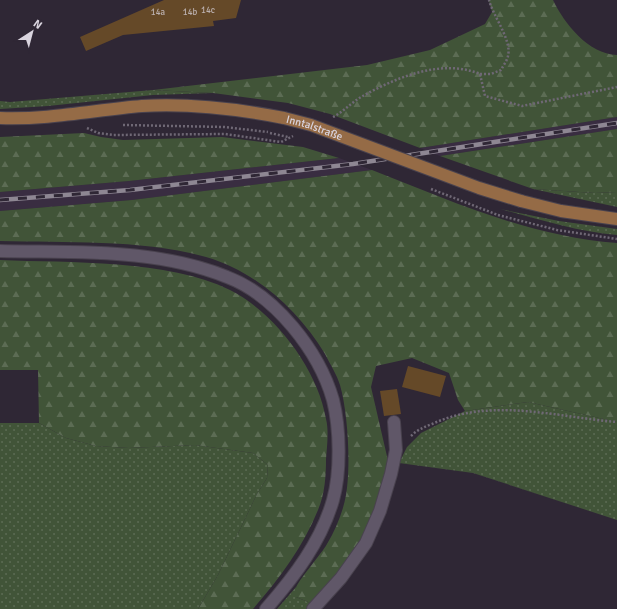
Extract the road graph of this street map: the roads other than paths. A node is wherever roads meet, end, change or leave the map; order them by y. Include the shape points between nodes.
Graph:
1 (0, 118) edge
2 (617, 219) edge
3 (0, 250) edge
4 (394, 422) dead end
5 (266, 609) edge
6 (314, 609) edge

1 - 2 main road, Inntalstraße, bridge via 144,106 186,106 247,111 318,127 479,188 521,201 561,211
3 - 5 street via 138,256 204,269 228,277 270,303 300,338 319,367 333,400 338,449 337,479 328,515 310,551 299,569
4 - 6 street via 396,450 380,511 366,543 341,578

